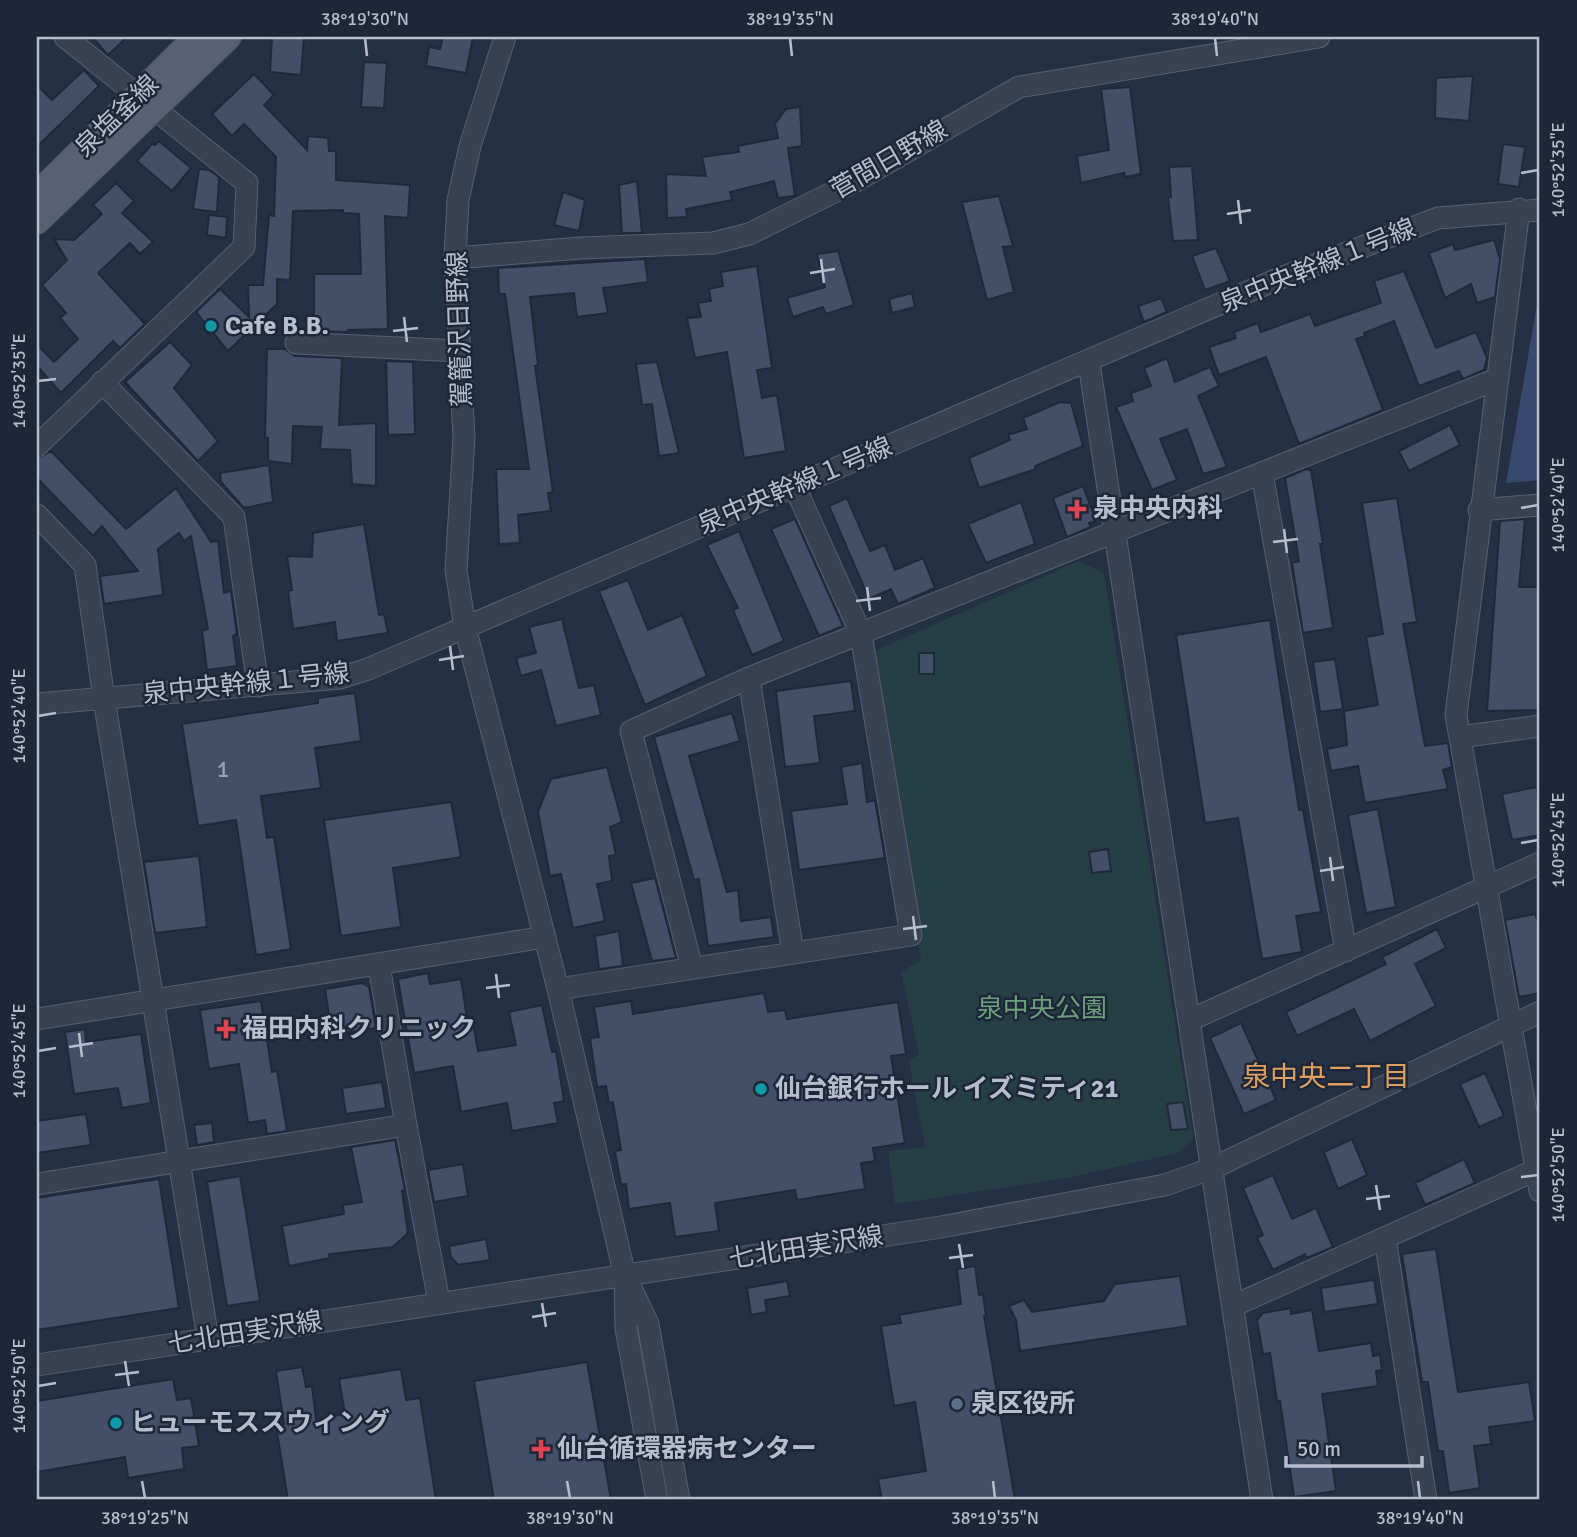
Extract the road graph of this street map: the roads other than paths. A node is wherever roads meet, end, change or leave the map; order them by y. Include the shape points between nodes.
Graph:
1 (65, 37) edge
2 (197, 37) edge
3 (228, 37) edge
4 (505, 37) edge
5 (1319, 37) edge
6 (1282, 39) edge
7 (146, 103) junction
8 (37, 195) edge
9 (1530, 209) edge
10 (37, 221) edge
11 (456, 258) junction
12 (296, 343) dead end
13 (460, 351) junction
14 (1089, 363) junction
15 (1497, 379) junction
16 (102, 382) junction
17 (37, 446) edge
18 (1262, 473) junction
19 (794, 485) junction
20 (1540, 505) edge
21 (1479, 510) junction
22 (37, 515) edge
23 (1115, 533) junction
24 (465, 627) junction
25 (861, 634) junction
26 (749, 678) junction
27 (258, 686) junction
28 (104, 699) junction
29 (37, 704) edge
30 (1540, 726) edge
31 (1460, 737) junction
32 (1540, 863) edge
33 (1488, 888) junction
34 (545, 937) junction
35 (1346, 951) junction
36 (793, 953) junction
37 (379, 965) junction
38 (692, 968) junction
39 (558, 989) junction
40 (153, 1001) junction
41 (1540, 1012) edge
42 (37, 1019) edge
43 (1190, 1020) junction
44 (1512, 1025) junction
45 (407, 1125) junction
46 (180, 1161) junction
47 (1213, 1168) junction
48 (1539, 1169) edge
49 (37, 1184) edge
50 (1540, 1191) edge
51 (1385, 1238) junction
52 (625, 1276) junction
53 (439, 1301) junction
54 (1233, 1306) junction
55 (208, 1339) junction
56 (37, 1365) edge
57 (657, 1500) edge
58 (680, 1500) edge
59 (1262, 1500) edge
60 (1426, 1500) edge

1 - 7 street
2 - 7 main road, 泉塩釜線
3 - 7 main road
4 - 11 street, 駕籠沢日野線 via 461,186
5 - 6 street, 菅間日野線
6 - 11 street, 菅間日野線 via 1018,87 854,182 749,234 713,243
7 - 8 main road, 泉塩釜線
7 - 10 main road
7 - 16 street via 247,183 244,247
9 - 14 street, 泉中央幹線１号線 via 1438,218 1273,281
9 - 15 street
11 - 13 street, 駕籠沢日野線
12 - 13 street
13 - 24 street, 駕籠沢日野線 via 464,451 456,570
14 - 19 street, 泉中央幹線１号線
14 - 23 street
15 - 18 street
15 - 21 street
16 - 17 street
16 - 27 street via 234,517
18 - 23 street
18 - 35 street
19 - 24 street, 泉中央幹線１号線
19 - 25 street
20 - 21 street
21 - 31 street via 1456,715
22 - 28 street via 85,565
23 - 25 street
23 - 43 street
24 - 27 street, 泉中央幹線１号線 via 340,678
24 - 34 street, 駕籠沢日野線
25 - 26 street
25 - 36 street via 911,935
26 - 36 street
26 - 38 street via 631,731
27 - 28 street, 泉中央幹線１号線
28 - 29 street, 泉中央幹線１号線
28 - 40 street
30 - 31 street
31 - 33 street
32 - 33 street
33 - 35 street
33 - 44 street
34 - 37 street
34 - 39 street, 駕籠沢日野線
35 - 43 street
36 - 38 street
37 - 40 street
37 - 45 street
38 - 39 street
39 - 52 street, 駕籠沢日野線
40 - 42 street
40 - 46 street
41 - 44 street, 七北田実沢線
43 - 47 street
44 - 47 street, 七北田実沢線
44 - 48 street
45 - 46 street
45 - 53 street
46 - 49 street
46 - 55 street
47 - 52 street, 七北田実沢線 via 1165,1185 941,1227
47 - 54 street
48 - 50 street
48 - 51 street
51 - 54 street
51 - 60 street
52 - 53 street, 七北田実沢線
52 - 57 street via 626,1328
52 - 58 street via 648,1324
53 - 55 street, 七北田実沢線
54 - 59 street
55 - 56 street, 七北田実沢線

